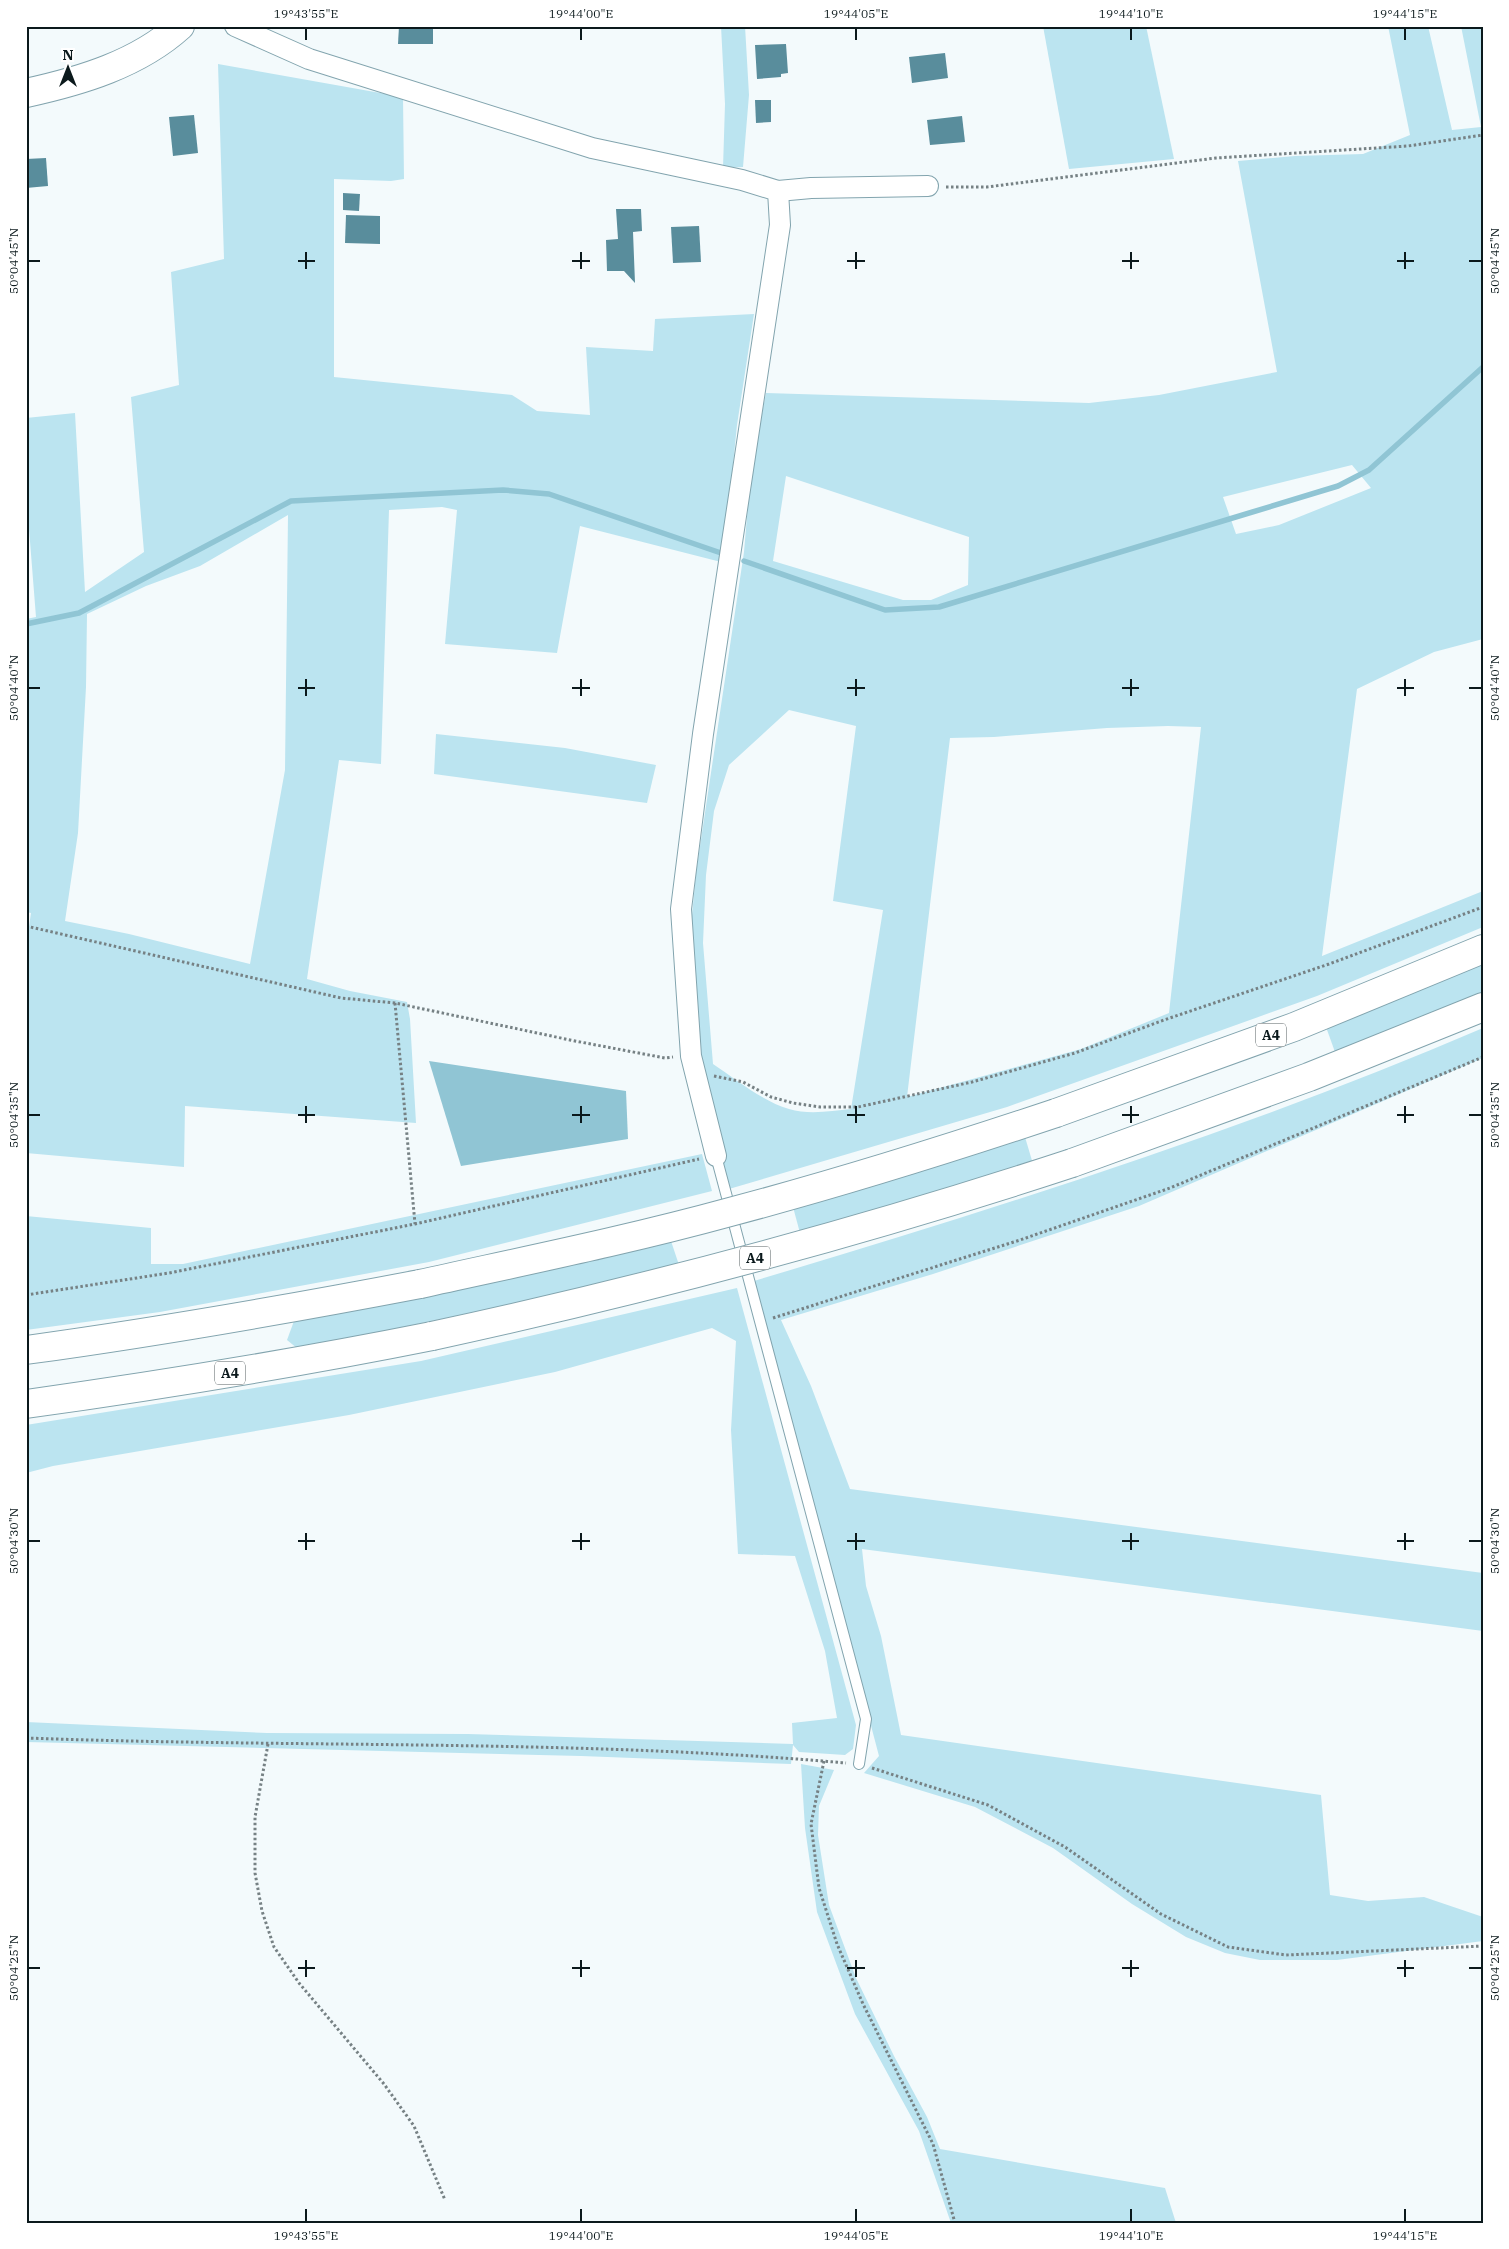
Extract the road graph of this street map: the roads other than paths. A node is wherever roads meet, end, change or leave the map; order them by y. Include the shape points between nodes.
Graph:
1 (180, 26) edge
2 (234, 26) edge
3 (26, 93) edge
4 (928, 186) road end
5 (778, 191) junction
6 (1483, 949) edge
7 (1483, 1007) edge
8 (716, 1156) joint
9 (26, 1350) edge
10 (26, 1404) edge
11 (859, 1764) road end

1 - 3 main road via 163,42 107,70
2 - 5 street via 309,59 592,148 742,180
4 - 5 street
5 - 8 street via 780,225 703,734 681,908 691,1056
6 - 9 main road, A4, bridge via 1294,1027 1056,1113 729,1212 420,1284 209,1322
7 - 10 main road, A4, bridge via 1309,1077 1072,1163 827,1239 585,1302 432,1336 134,1389
8 - 11 lane via 866,1720

